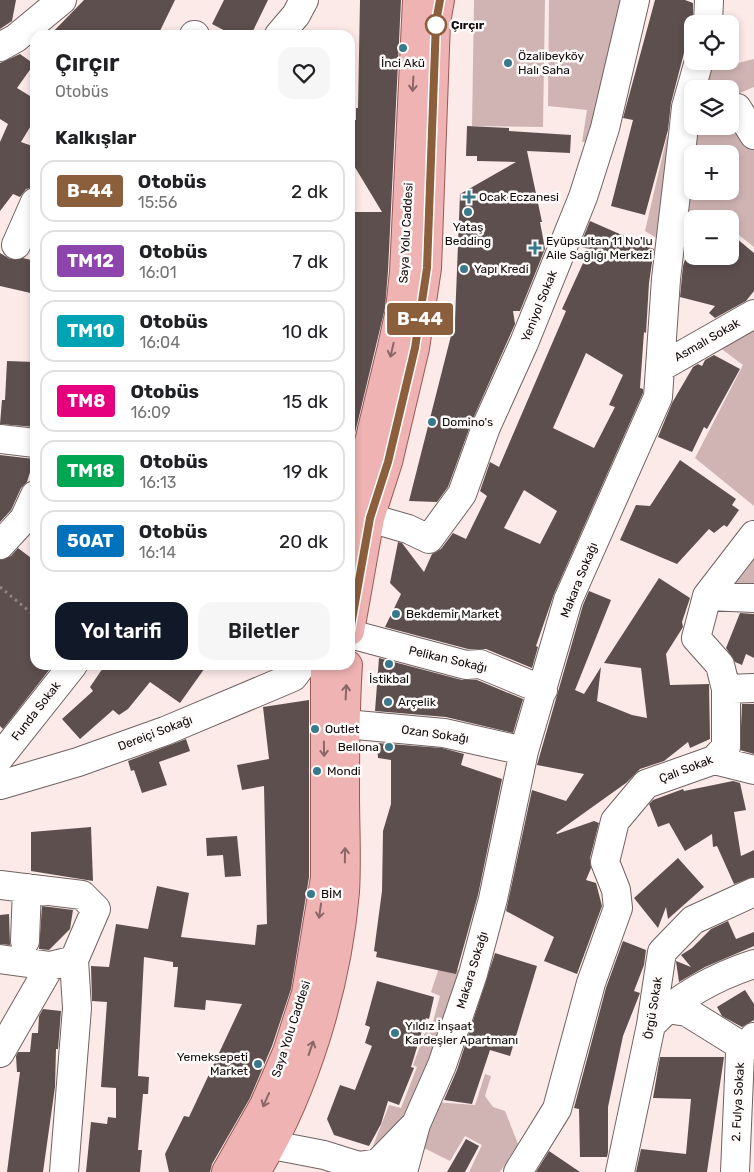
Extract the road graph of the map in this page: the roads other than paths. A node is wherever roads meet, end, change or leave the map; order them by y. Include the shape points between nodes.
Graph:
1 (62, 0) edge
2 (304, 0) edge
3 (417, 0) edge
4 (440, 0) edge
5 (635, 0) edge
6 (709, 0) edge
7 (708, 15) edge
8 (283, 30) edge
9 (0, 47) edge
10 (740, 106) edge
11 (689, 135) edge
12 (754, 135) edge
13 (30, 214) edge
14 (17, 245) edge
15 (754, 314) edge
16 (660, 366) junction
17 (0, 439) edge
18 (30, 442) edge
19 (30, 506) edge
20 (360, 519) edge
21 (754, 536) edge
22 (0, 545) edge
23 (355, 576) edge
24 (707, 596) junction
25 (754, 598) edge
26 (355, 634) edge
27 (69, 670) edge
28 (298, 670) edge
29 (325, 670) edge
30 (348, 670) edge
31 (754, 688) edge
32 (726, 689) junction
33 (543, 690) junction
34 (344, 724) junction
35 (524, 751) junction
36 (0, 757) edge
37 (714, 760) junction
38 (754, 770) edge
39 (0, 785) edge
40 (0, 885) edge
41 (27, 888) junction
42 (754, 892) edge
43 (25, 941) dead end
44 (0, 959) edge
45 (62, 963) junction
46 (754, 964) edge
47 (658, 1017) junction
48 (750, 1042) edge
49 (0, 1053) edge
50 (745, 1102) edge
51 (245, 1140) junction
52 (272, 1145) junction
53 (385, 1169) edge
54 (64, 1172) edge
55 (226, 1172) edge
56 (256, 1172) edge
57 (518, 1172) edge
58 (620, 1172) edge
59 (735, 1172) edge

1 - 9 street
2 - 8 street
3 -> 20 main road, Saya Yolu Caddesi via 400,310
4 - 20 main road, Saya Yolu Caddesi via 436,22 423,303 388,462
5 - 20 street, Yeniyol Sokak via 605,128 583,197 486,427 462,494 429,539 408,530
6 - 7 street
10 - 12 street
11 - 16 street, Makara Sokağı via 666,279
13 - 14 street
15 - 16 street, Asmalı Sokak
16 - 33 street, Makara Sokağı via 658,397 568,600
17 - 18 street
19 - 22 street via 24,519
20 - 23 main road, Saya Yolu Caddesi
21 - 24 street, Çalı Sokak
24 - 25 street
24 - 32 street, Çalı Sokak via 696,638 720,665
26 - 33 street, Pelikan Sokağı via 466,665 480,664
27 - 36 street, Funda Sokak
28 - 39 street, Dereiçi Sokağı via 293,677 165,731
29 -> 51 main road, Saya Yolu Caddesi via 325,878 318,930 306,993 286,1052
34 -> 30 main road, Saya Yolu Caddesi
31 - 32 street
32 - 37 street, Çalı Sokak via 726,747
33 - 35 street, Makara Sokağı
34 - 35 street, Ozan Sokağı via 444,733
52 -> 34 main road, Saya Yolu Caddesi via 298,1088 332,978 340,937 345,892
35 - 53 street, Makara Sokağı via 493,899 473,974 442,1065 416,1124
37 - 38 street
37 - 57 street, Çalı Sokak via 646,784 615,821 606,862 616,890 618,908 591,982 557,1109
40 - 41 street
41 - 43 street
41 - 45 street via 82,895 96,909
42 - 47 street, Örgü Sokak via 693,920 662,952
44 - 45 street
45 - 49 street
45 - 54 street via 77,1008
46 - 47 street via 730,972
47 - 48 street via 687,1012
47 - 58 street, Örgü Sokak
48 - 50 street, 2. Fulya Sokak via 740,1054
50 - 59 street, 2. Fulya Sokak
51 - 52 main road
51 - 55 main road, Saya Yolu Caddesi
52 - 53 street
52 - 56 main road, Saya Yolu Caddesi

